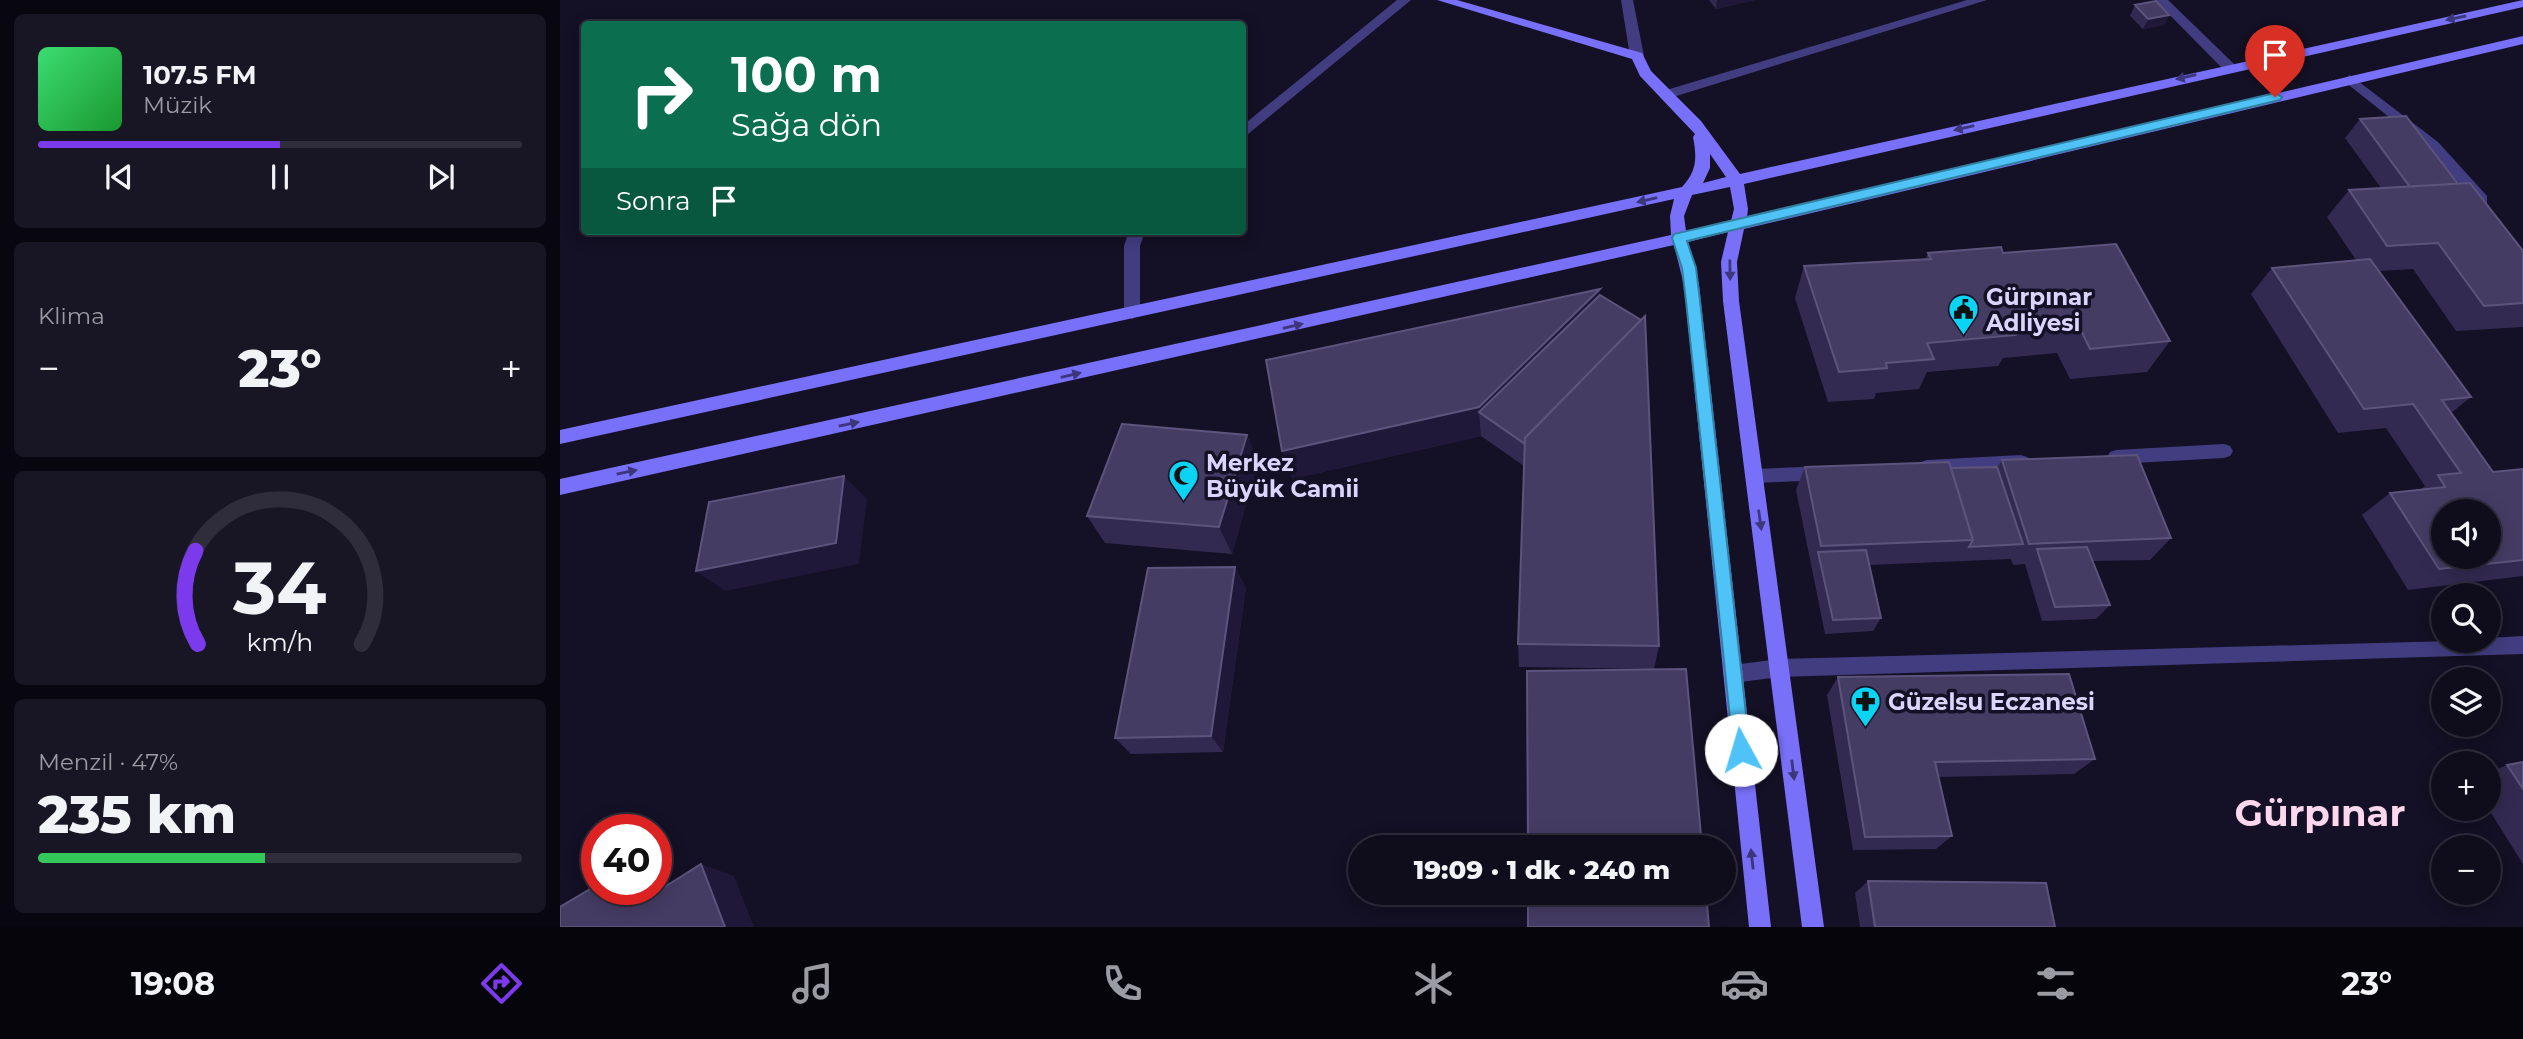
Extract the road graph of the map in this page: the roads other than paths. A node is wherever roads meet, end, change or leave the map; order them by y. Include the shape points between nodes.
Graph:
1 (1405, 0) edge
2 (1443, 0) edge
3 (1627, 0) edge
4 (1982, 0) edge
5 (2161, 0) edge
6 (2523, 3) edge
7 (2523, 40) edge
8 (1637, 56) junction
9 (2229, 67) junction
10 (2350, 79) junction
11 (1668, 94) junction
12 (1696, 124) junction
13 (1246, 131) edge
14 (1736, 180) junction
15 (1687, 191) junction
16 (2493, 215) edge
17 (1740, 224) junction
18 (1136, 235) edge
19 (1679, 238) junction
20 (1132, 313) junction
21 (560, 437) edge
22 (2224, 451) dead end
23 (2099, 458) edge
24 (2044, 461) edge
25 (1906, 468) edge
26 (1851, 471) edge
27 (1754, 477) junction
28 (560, 487) edge
29 (2523, 645) edge
30 (1779, 668) junction
31 (1733, 674) junction
32 (1760, 927) edge
33 (1813, 927) edge

1 - 13 street
2 - 8 main road
3 - 8 street
4 - 11 street
5 - 9 street
6 -> 9 main road
7 - 10 main road
8 - 11 main road via 1645,73
9 -> 14 main road
10 - 16 street via 2433,145
10 - 17 main road
11 - 12 main road
12 - 14 main road
12 - 15 main road via 1704,167 1702,176
14 - 15 main road
14 - 17 main road
15 - 19 main road via 1678,207
15 -> 20 main road
17 - 19 main road
17 -> 27 main road via 1729,262 1731,301
18 - 20 street
28 -> 19 main road
19 - 31 main road via 1689,268
20 - 21 main road
22 - 23 street
24 - 25 street
26 - 27 street
27 -> 30 main road
29 - 30 street
30 - 31 street
30 -> 33 main road
32 -> 31 main road

